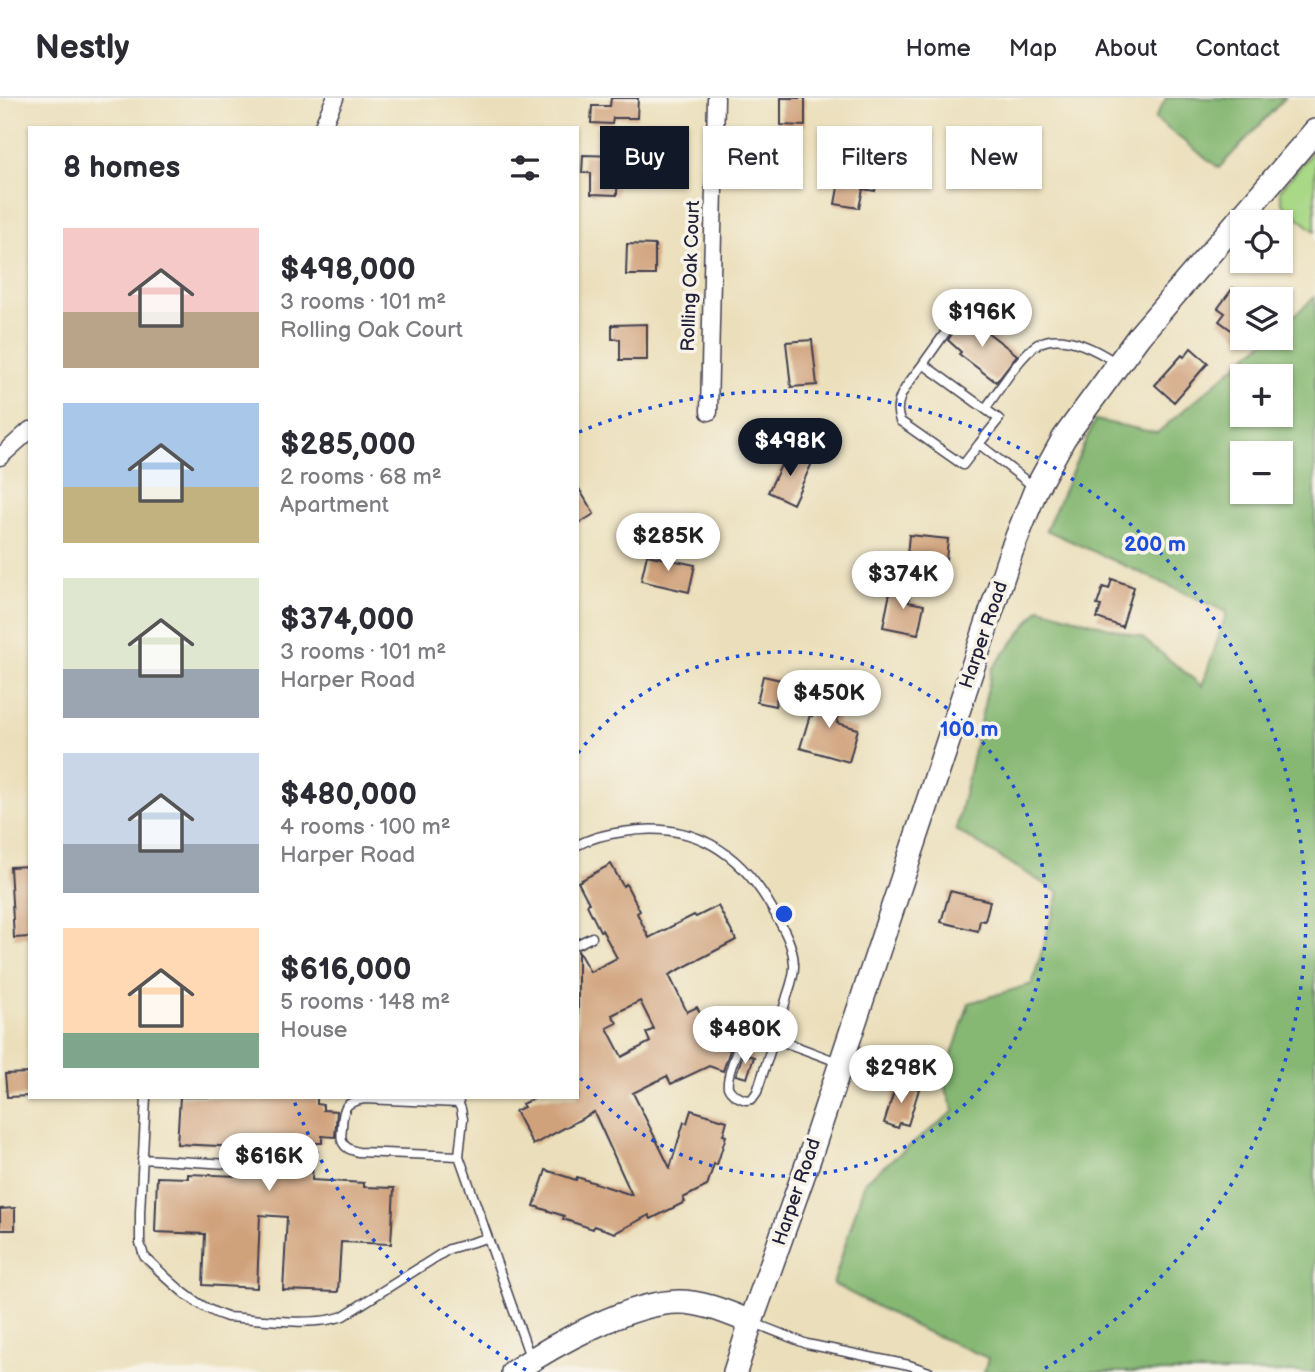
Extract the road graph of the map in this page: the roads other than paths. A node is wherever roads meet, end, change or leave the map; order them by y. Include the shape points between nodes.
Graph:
1 (335, 98) edge
2 (716, 98) edge
3 (323, 126) edge
4 (1315, 131) edge
5 (950, 326) dead end
6 (923, 364) junction
7 (1118, 364) junction
8 (985, 409) junction
9 (709, 412) dead end
10 (28, 432) edge
11 (979, 444) junction
12 (0, 457) edge
13 (1036, 489) junction
14 (579, 845) edge
15 (592, 937) dead end
16 (579, 944) edge
17 (774, 1040) junction
18 (840, 1063) junction
19 (146, 1099) edge
20 (457, 1100) edge
21 (459, 1156) junction
22 (142, 1159) junction
23 (229, 1164) dead end
24 (487, 1238) junction
25 (751, 1322) junction
26 (522, 1366) edge
27 (735, 1372) edge
28 (929, 1372) edge

1 - 3 street
2 - 9 street, Rolling Oak Court
4 - 7 main road, Harper Road
5 - 6 lane
6 - 8 lane
6 - 11 lane via 897,404 900,421 962,465
7 - 8 lane via 1092,348 1049,340 1030,350
7 - 13 main road, Harper Road via 1064,438
8 - 11 lane via 999,419
10 - 12 street
11 - 13 lane
13 - 18 main road, Harper Road
14 - 17 lane via 630,831 675,830 710,843 749,876 788,938 794,965
15 - 16 lane
17 - 17 lane via 757,1092 752,1099 741,1098 728,1087 740,1044 751,1036
17 - 18 lane
18 - 25 main road, Harper Road
19 - 22 lane
20 - 21 lane via 463,1119
20 - 21 lane via 356,1100 343,1111 342,1139 343,1145 358,1152
21 - 24 lane
22 - 23 lane
22 - 24 lane via 139,1237 144,1256 202,1307 227,1317 325,1321 344,1315 449,1249
24 - 26 lane
25 - 26 main road via 706,1306 663,1303 617,1317
25 - 27 main road, Harper Road
25 - 28 lane via 807,1344

